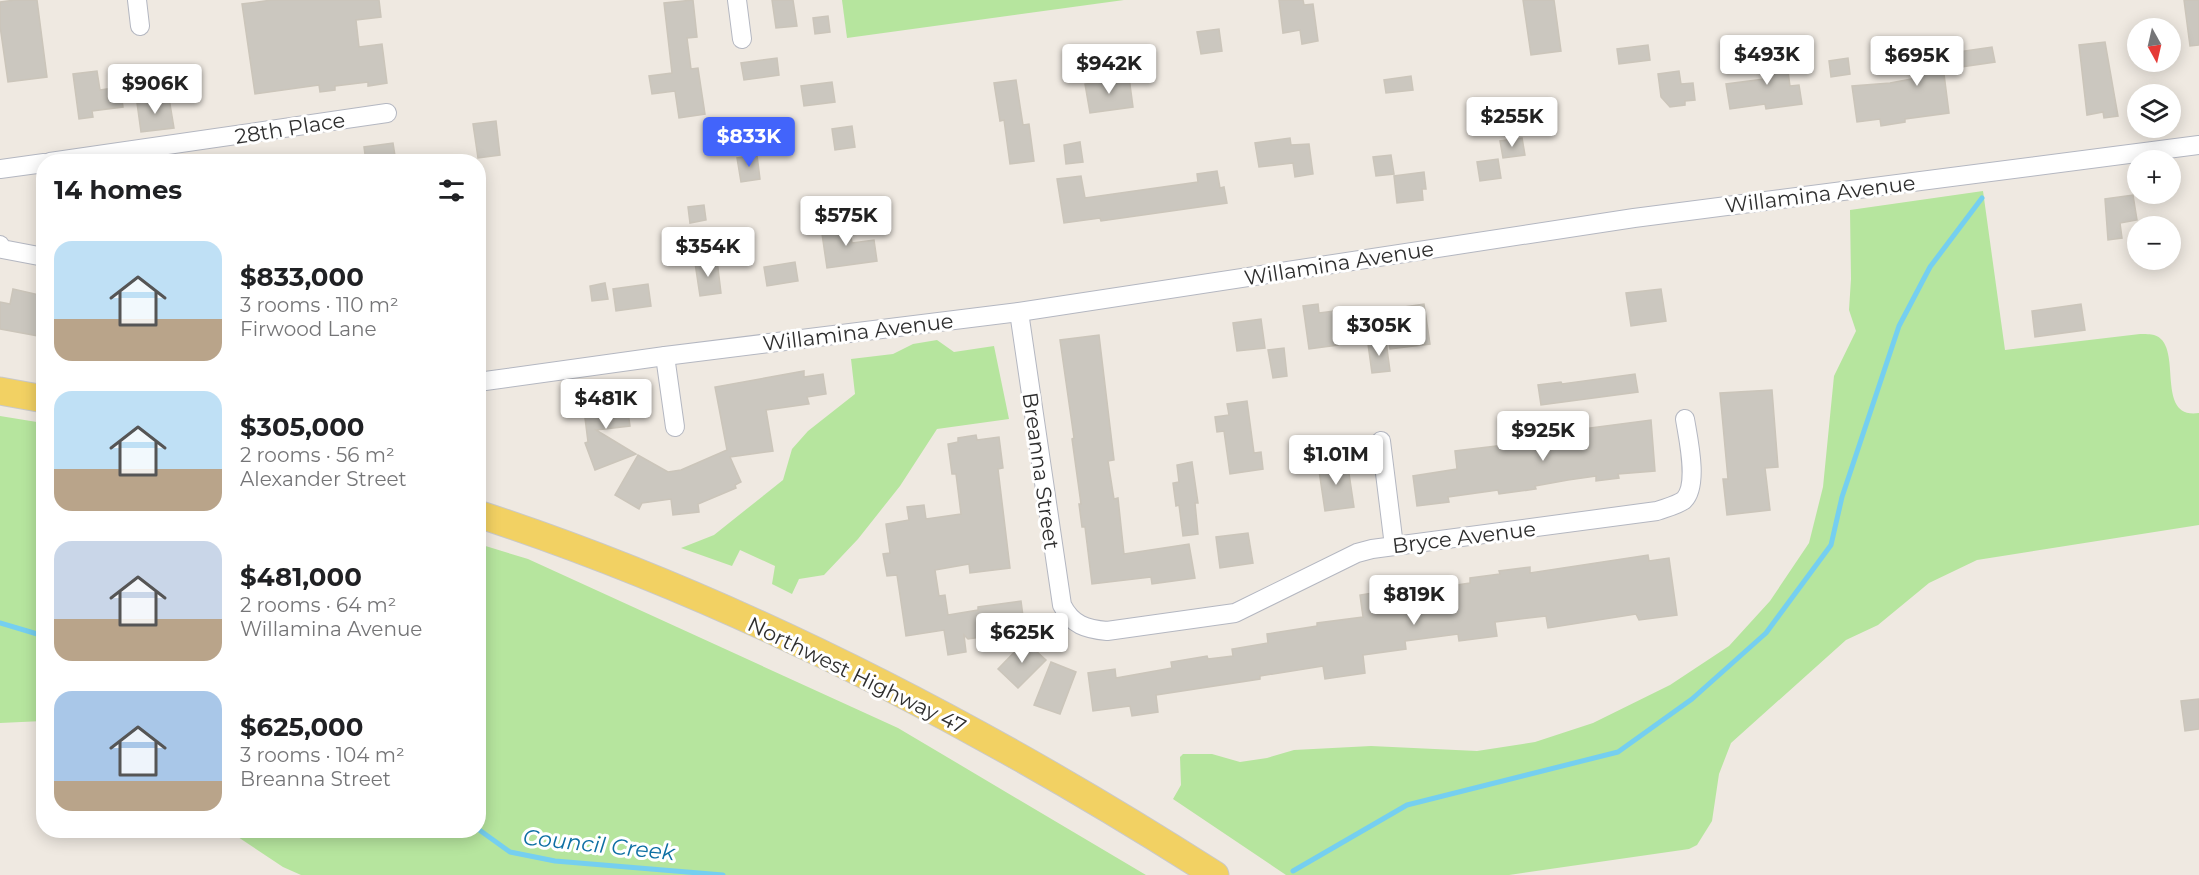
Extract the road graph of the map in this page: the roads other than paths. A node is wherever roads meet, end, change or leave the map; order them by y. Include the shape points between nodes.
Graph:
1 (137, 0) edge
2 (737, 0) edge
3 (140, 26) dead end
4 (742, 39) dead end
5 (387, 113) dead end
6 (2199, 145) edge
7 (105, 154) edge
8 (36, 164) edge
9 (0, 169) edge
10 (1, 247) edge
11 (36, 255) edge
12 (1019, 312) junction
13 (665, 356) junction
14 (486, 381) edge
15 (0, 391) edge
16 (36, 398) edge
17 (1685, 419) dead end
18 (675, 426) dead end
19 (1381, 441) dead end
20 (486, 517) edge
21 (1394, 546) junction
22 (1077, 625) joint
23 (1215, 875) edge

1 - 3 street
2 - 4 street
5 - 7 street, 28th Place
6 - 12 street, Willamina Avenue via 1634,218
8 - 9 street
10 - 11 street
12 - 13 street, Willamina Avenue
12 - 22 street, Breanna Street via 1058,590 1067,614
13 - 14 street, Willamina Avenue
13 - 18 street
15 - 16 main road
17 - 21 street, Bryce Avenue via 1692,474 1683,501 1657,512
19 - 21 street
20 - 23 main road, Northwest Highway 47 via 683,592 827,658 958,723
21 - 22 street, Bryce Avenue via 1358,553 1235,614 1107,631

